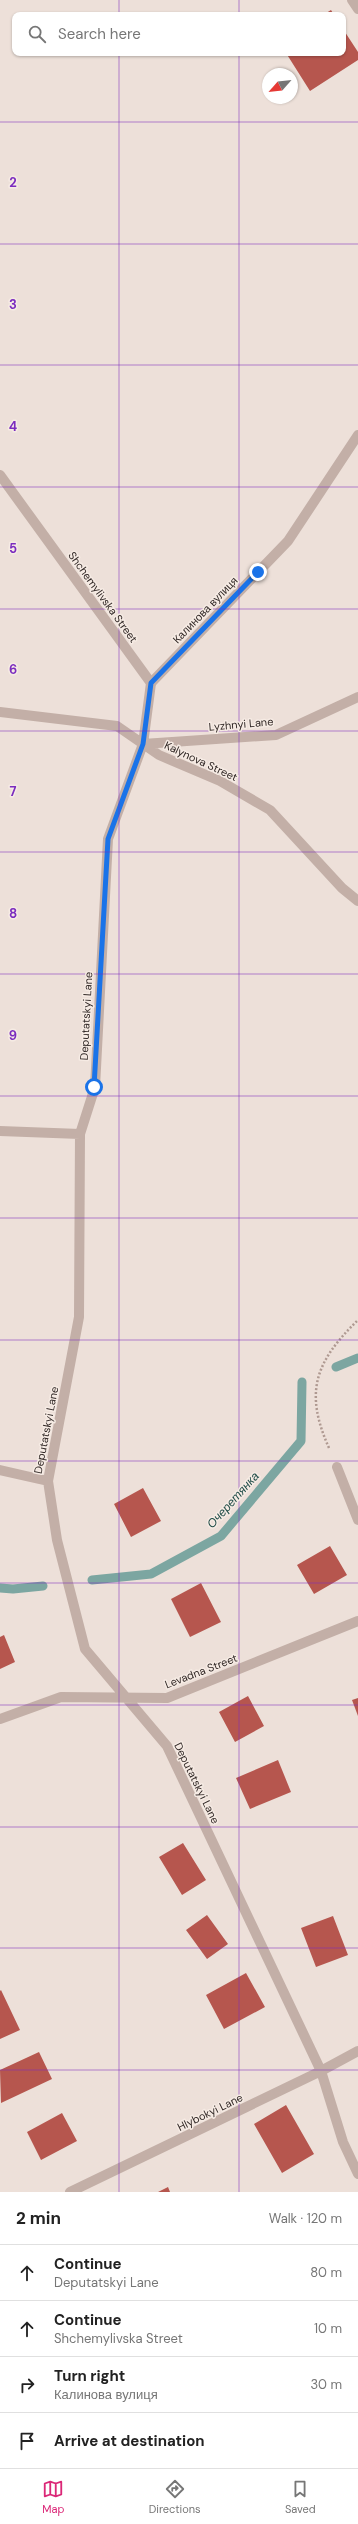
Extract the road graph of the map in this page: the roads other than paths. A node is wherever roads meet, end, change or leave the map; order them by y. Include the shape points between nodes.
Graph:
1 (352, 0) edge
2 (358, 9) edge
3 (358, 435) edge
4 (0, 475) edge
5 (151, 683) junction
6 (358, 696) edge
7 (0, 712) edge
8 (143, 744) junction
9 (358, 901) edge
10 (0, 1131) edge
11 (80, 1134) junction
12 (337, 1467) road end
13 (0, 1470) edge
14 (48, 1481) junction
15 (358, 1520) edge
16 (358, 1621) edge
17 (126, 1698) junction
18 (0, 1719) edge
19 (358, 2050) edge
20 (322, 2071) junction
21 (358, 2174) edge
22 (70, 2192) edge

1 - 2 street
3 - 5 street, Калинова вулиця via 288,541
4 - 5 street, Shchemylivska Street
5 - 8 street
6 - 8 street, Lyzhnyi Lane via 276,735
7 - 8 street, Kalynova Street via 117,726
8 - 9 street, Kalynova Street via 159,755 220,781 270,810 342,888
8 - 11 street, Deputatskyi Lane via 108,839 94,1087
10 - 11 street
11 - 14 street, Deputatskyi Lane via 79,1317
12 - 15 street
13 - 14 street
14 - 17 street, Deputatskyi Lane via 56,1540 85,1649
16 - 17 street, Levadna Street via 167,1698
17 - 18 street, Levadna Street via 61,1697
17 - 20 street, Deputatskyi Lane via 167,1746
19 - 20 street, Hlybokyi Lane
20 - 21 street, Deputatskyi Lane via 343,2142
20 - 22 street, Hlybokyi Lane

